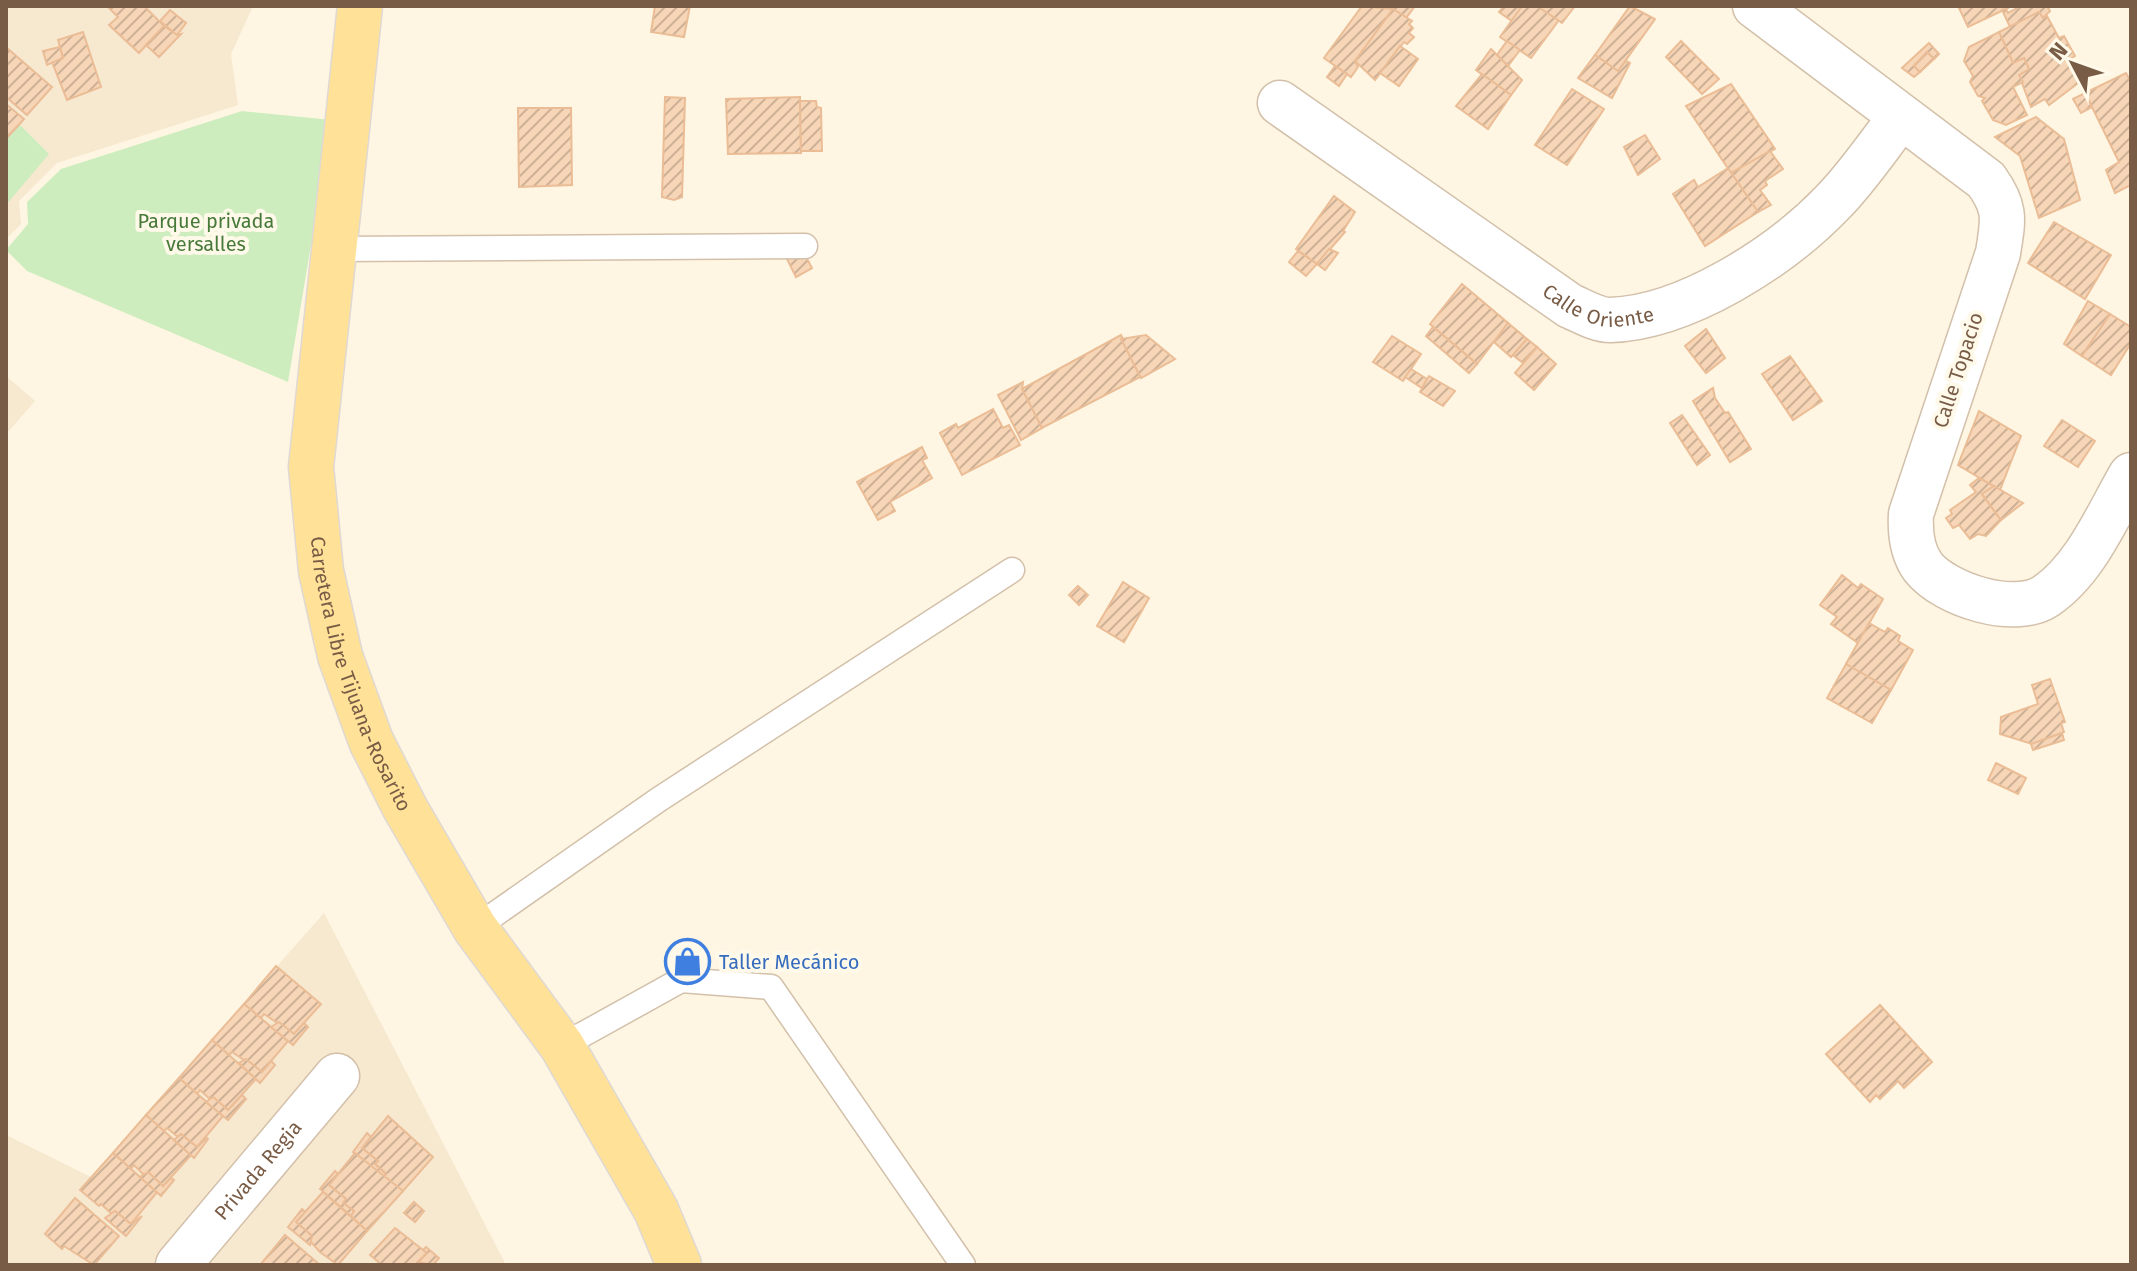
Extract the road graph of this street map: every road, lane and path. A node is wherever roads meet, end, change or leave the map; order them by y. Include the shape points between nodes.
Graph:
1 (360, 6) edge
2 (1755, 6) edge
3 (1280, 103) dead end
4 (1900, 118) junction
5 (805, 246) dead end
6 (334, 249) junction
7 (2131, 475) edge
8 (1012, 570) dead end
9 (475, 928) junction
10 (562, 1046) junction
11 (337, 1076) dead end
12 (178, 1265) edge
13 (679, 1265) edge
14 (963, 1265) edge

1 - 6 main road, Carretera Libre Tijuana-Rosarito
2 - 4 street, Calle Topacio
3 - 4 street, Calle Oriente via 1570,306 1606,320 1655,314 1708,295 1788,241 1832,203
4 - 7 street, Calle Topacio via 1986,180 2004,215 1998,253 1911,514 1910,531 1920,563 1947,587 2002,606 2026,605 2046,596 2067,576
5 - 6 lane
6 - 9 main road, Carretera Libre Tijuana-Rosarito via 311,467 321,571 340,656 371,741
8 - 9 lane via 658,800
9 - 10 main road, Carretera Libre Tijuana-Rosarito
10 - 13 main road, Carretera Libre Tijuana-Rosarito via 656,1210
10 - 14 lane via 681,980 771,987
11 - 12 street, Privada Regia

